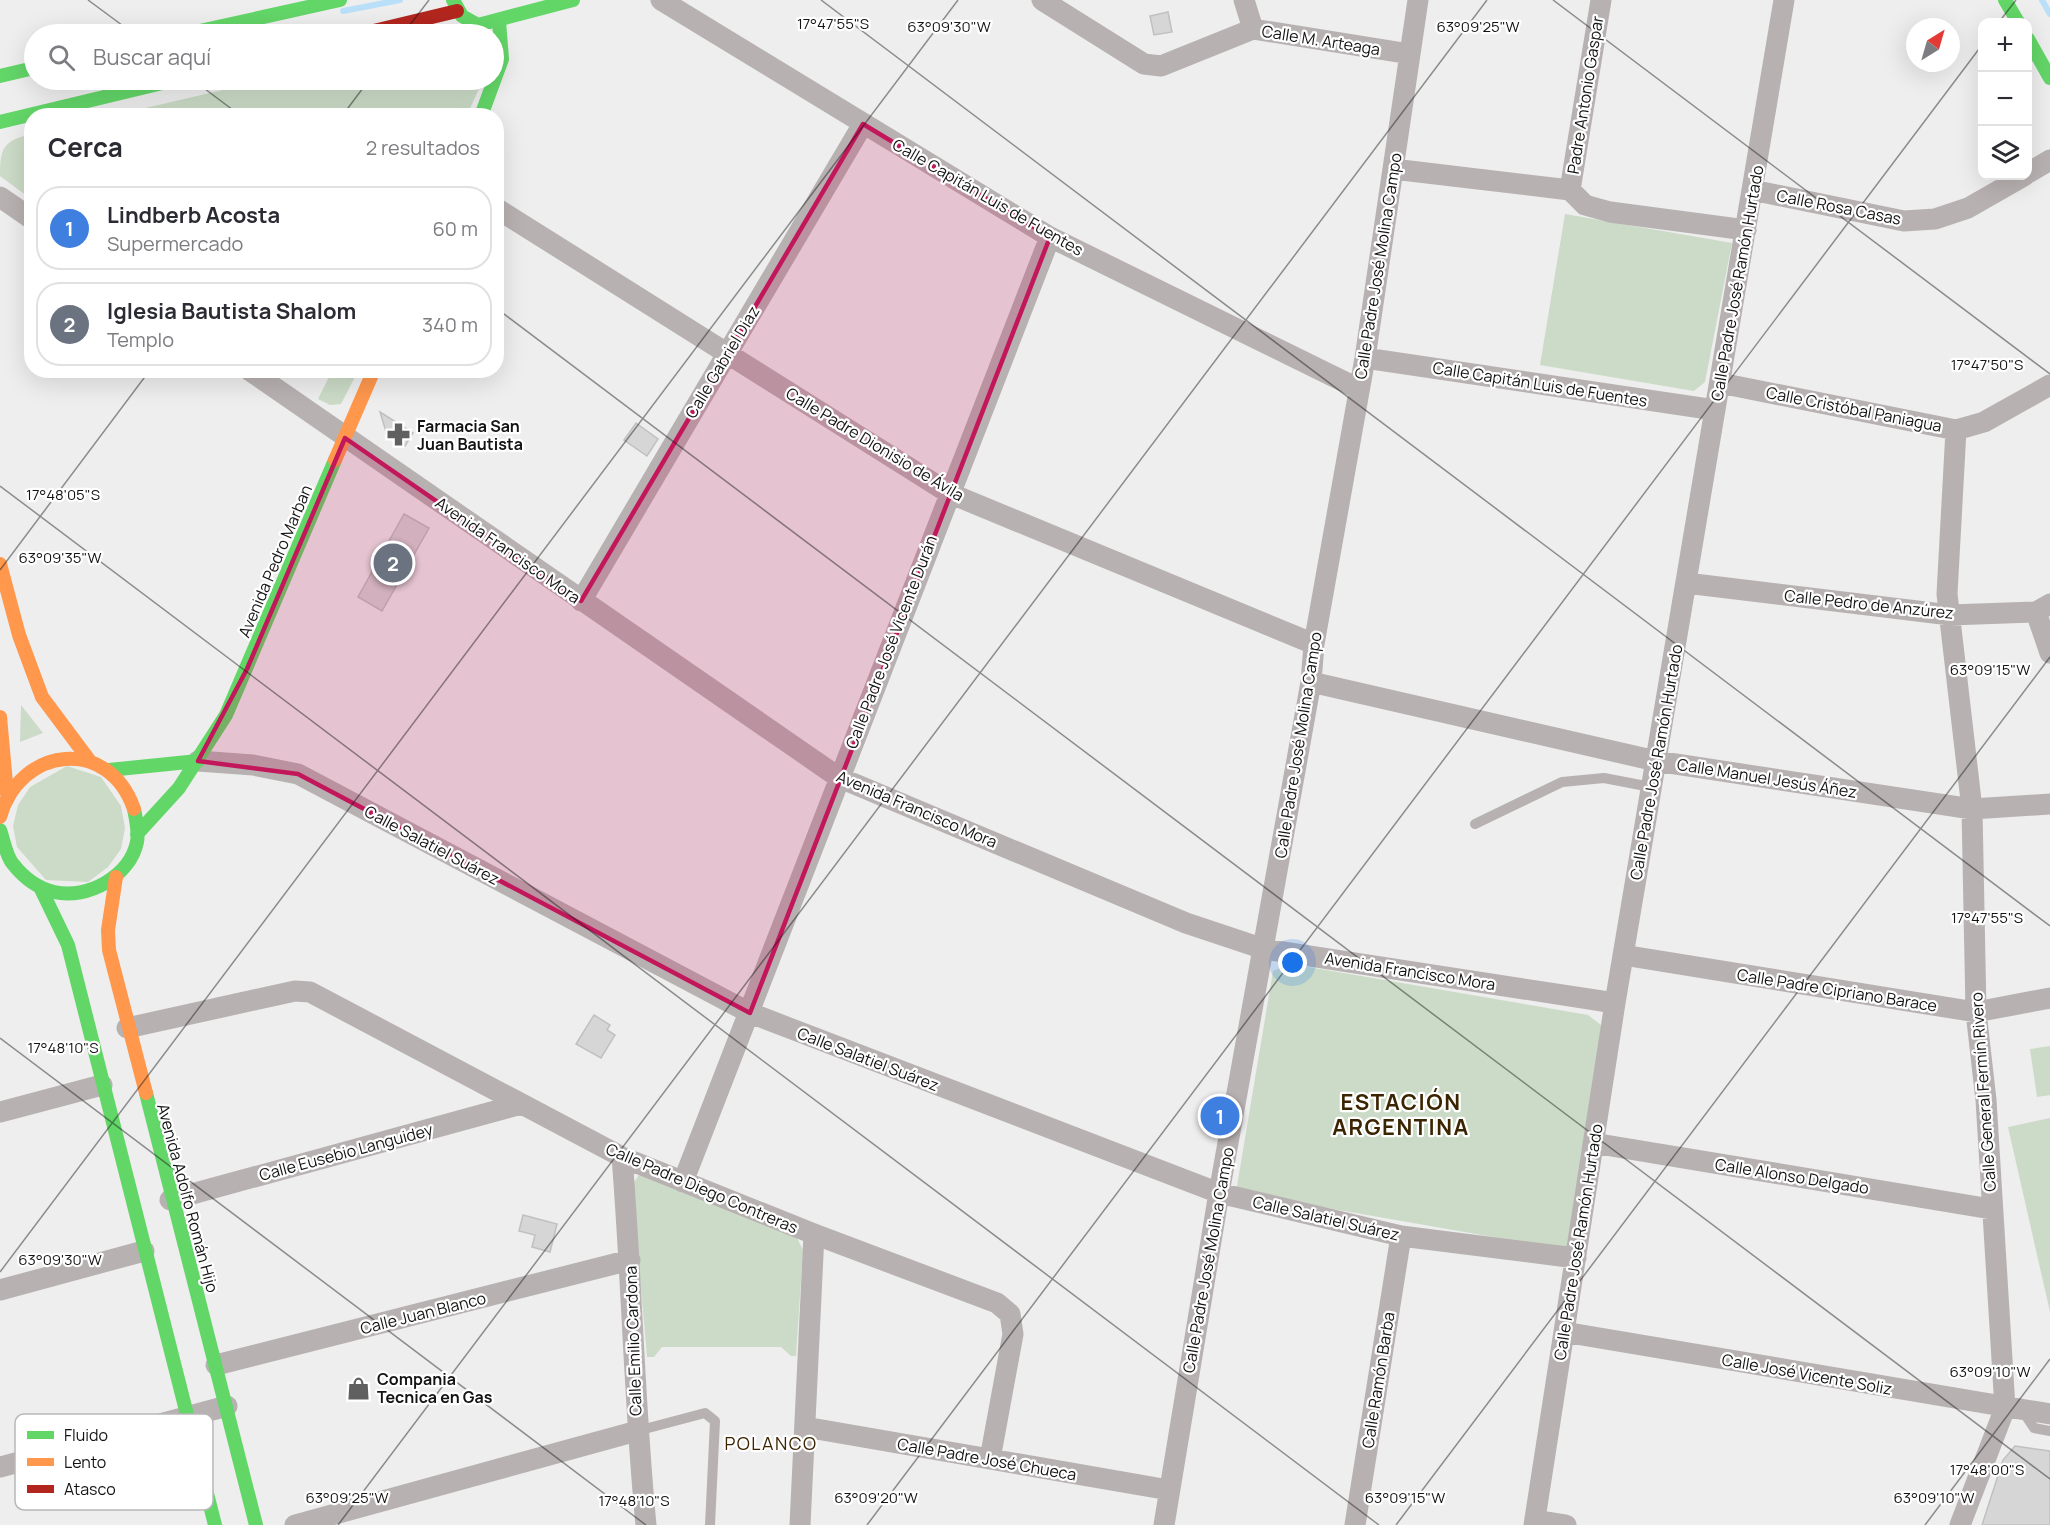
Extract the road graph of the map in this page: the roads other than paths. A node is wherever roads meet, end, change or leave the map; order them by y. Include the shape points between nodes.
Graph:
1 (340, 0) edge
2 (573, 0) edge
3 (661, 0) edge
4 (1042, 0) edge
5 (1244, 0) edge
6 (1418, 0) edge
7 (1601, 0) edge
8 (1784, 0) edge
9 (2005, 0) edge
10 (455, 6) edge
11 (2016, 18) edge
12 (500, 21) junction
13 (231, 24) edge
14 (395, 24) edge
15 (475, 24) edge
16 (484, 24) edge
17 (501, 24) edge
18 (1253, 29) junction
19 (504, 36) edge
20 (2034, 42) edge
21 (504, 52) edge
22 (1410, 54) junction
23 (24, 70) edge
24 (0, 76) edge
25 (2050, 78) edge
26 (133, 90) edge
27 (492, 90) edge
28 (58, 108) edge
29 (484, 108) edge
30 (24, 116) edge
31 (0, 122) edge
32 (864, 124) junction
33 (2050, 160) edge
34 (1393, 169) junction
35 (2032, 170) edge
36 (2016, 180) edge
37 (1570, 190) junction
38 (1752, 190) junction
39 (0, 197) edge
40 (504, 213) edge
41 (24, 214) edge
42 (1746, 230) junction
43 (1050, 237) junction
44 (727, 352) junction
45 (1365, 358) junction
46 (260, 378) edge
47 (371, 378) edge
48 (1720, 382) junction
49 (2050, 385) edge
50 (1359, 389) junction
51 (1715, 410) junction
52 (1956, 430) junction
53 (345, 438) junction
54 (949, 493) junction
55 (0, 564) edge
56 (1686, 583) junction
57 (581, 601) junction
58 (2043, 608) edge
59 (1950, 615) junction
60 (1314, 644) junction
61 (2050, 653) edge
62 (1311, 682) junction
63 (0, 717) edge
64 (89, 760) junction
65 (198, 761) junction
66 (1656, 761) junction
67 (109, 770) junction
68 (838, 777) junction
69 (1651, 787) junction
70 (7, 794) junction
71 (2050, 804) edge
72 (1972, 809) junction
73 (0, 817) edge
74 (1474, 824) dead end
75 (0, 830) edge
76 (137, 834) junction
77 (116, 877) junction
78 (4, 879) dead end
79 (27, 882) junction
80 (41, 889) junction
81 (68, 945) junction
82 (1264, 949) junction
83 (1623, 955) junction
84 (94, 982) dead end
85 (2050, 998) edge
86 (107, 1000) dead end
87 (1615, 1003) junction
88 (1976, 1012) junction
89 (750, 1014) junction
90 (127, 1028) junction
91 (102, 1085) junction
92 (521, 1104) junction
93 (0, 1112) edge
94 (1593, 1143) junction
95 (622, 1157) junction
96 (683, 1182) junction
97 (1219, 1193) junction
98 (171, 1200) junction
99 (1991, 1209) junction
100 (814, 1234) junction
101 (1401, 1236) junction
102 (144, 1251) junction
103 (1576, 1258) junction
104 (630, 1260) junction
105 (0, 1290) edge
106 (1564, 1332) junction
107 (216, 1365) junction
108 (228, 1406) junction
109 (2014, 1409) junction
110 (185, 1414) edge
111 (197, 1414) edge
112 (2050, 1414) edge
113 (805, 1427) junction
114 (637, 1431) junction
115 (2050, 1431) edge
116 (990, 1459) junction
117 (15, 1463) edge
118 (0, 1467) edge
119 (1169, 1490) junction
120 (211, 1510) edge
121 (1534, 1523) edge
122 (215, 1525) edge
123 (256, 1525) edge
124 (295, 1525) edge
125 (646, 1525) edge
126 (711, 1525) edge
127 (800, 1525) edge
128 (1164, 1525) edge
129 (1355, 1525) edge
130 (1566, 1525) edge
131 (1960, 1525) edge

1 - 13 main road
2 - 12 main road
3 - 32 street, Calle Capitán Luis de Fuentes
4 - 18 street, Calle M. Arteaga via 1144,64 1161,66
5 - 18 street
6 - 22 street, Calle Padre José Molina Campo
7 - 37 street, Padre Antonio Gaspar
8 - 38 street, Calle Padre José Ramón Hurtado
9 - 11 main road
10 - 14 main road
10 - 15 main road via 468,22
12 - 16 main road
12 - 17 main road
18 - 22 street, Calle M. Arteaga
19 - 21 main road
20 - 25 main road
22 - 34 street, Calle Padre José Molina Campo
23 - 24 main road
26 - 28 main road
27 - 29 main road
30 - 31 main road
32 - 43 street, Calle Capitán Luis de Fuentes
32 - 44 street, Calle Gabriel Diaz
33 - 35 street, Calle Rosa Casas
34 - 37 street
34 - 45 street, Calle Padre José Molina Campo
36 - 38 street, Calle Rosa Casas via 1968,208 1935,219 1905,221
37 - 42 street via 1585,205 1610,212
38 - 42 street, Calle Padre José Ramón Hurtado
39 - 41 street
40 - 44 street, Calle Padre Dionisio de Ávila
42 - 48 street, Calle Padre José Ramón Hurtado
43 - 50 street, Calle Capitán Luis de Fuentes
43 - 54 street, Calle Padre José Vicente Durán
44 - 54 street, Calle Padre Dionisio de Ávila
44 - 57 street, Calle Gabriel Diaz
45 - 50 street, Calle Padre José Molina Campo
45 - 51 street, Calle Capitán Luis de Fuentes
46 - 53 street, Avenida Francisco Mora
47 - 53 main road, Avenida Pedro Marban
48 - 51 street, Calle Padre José Ramón Hurtado
48 - 52 street, Calle Cristóbal Paniagua
49 - 52 street, Calle Cristóbal Paniagua via 1984,422
50 - 60 street, Calle Padre José Molina Campo
51 - 56 street, Calle Padre José Ramón Hurtado
52 - 59 street, Calle General Fermín Rivero via 1947,594
53 - 57 street, Avenida Francisco Mora
53 - 65 main road, Avenida Pedro Marban via 248,669
54 - 60 street, Calle Padre Dionisio de Ávila
54 - 68 street, Calle Padre José Vicente Durán
55 - 64 main road via 19,635 42,697
56 - 59 street, Calle Pedro de Anzúrez
56 - 66 street, Calle Padre José Ramón Hurtado
57 - 68 street, Avenida Francisco Mora
58 - 59 street, Calle Pedro de Anzúrez
58 - 61 street
59 - 72 street, Calle General Fermín Rivero
60 - 62 street, Calle Padre José Molina Campo
62 - 66 street, Calle Manuel Jesús Áñez
62 - 82 street, Calle Padre José Molina Campo
63 - 70 main road
64 - 67 main road
64 - 70 main road via 65,757 42,762 22,775
65 - 67 main road
65 - 76 main road, Avenida Pedro Marban
65 - 89 street, Calle Salatiel Suárez via 253,765 298,774
66 - 69 street, Calle Padre José Ramón Hurtado
66 - 72 street, Calle Manuel Jesús Áñez
67 - 76 main road via 131,798
68 - 82 street, Avenida Francisco Mora via 1186,923
68 - 89 street, Calle Padre José Vicente Durán
69 - 74 lane via 1604,778 1562,782
69 - 83 street, Calle Padre José Ramón Hurtado
70 - 73 main road
71 - 72 street, Calle Manuel Jesús Áñez
72 - 88 street, Calle General Fermín Rivero
75 - 79 main road via 2,846 12,866
76 - 77 main road via 126,864
77 - 80 main road via 80,894 60,895
77 - 90 main road, Avenida Adolfo Román Hijo via 109,950
78 - 79 main road
79 - 80 main road
80 - 81 main road
81 - 84 main road
81 - 91 main road
82 - 87 street, Avenida Francisco Mora
82 - 97 street, Calle Padre José Molina Campo
83 - 87 street, Calle Padre José Ramón Hurtado
83 - 88 street, Calle Padre Cipriano Barace
85 - 88 street, Calle Padre Cipriano Barace
86 - 90 main road
87 - 94 street, Calle Padre José Ramón Hurtado
88 - 99 street, Calle General Fermín Rivero via 1986,1100
89 - 96 street, Calle Padre José Vicente Durán
89 - 97 street, Calle Salatiel Suárez
90 - 92 street, Calle Padre Diego Contreras via 295,991 310,992
90 - 98 main road, Avenida Adolfo Román Hijo
91 - 93 street
91 - 102 main road
92 - 95 street, Calle Padre Diego Contreras
92 - 98 street, Calle Eusebio Languidey
94 - 99 street, Calle Alonso Delgado
94 - 103 street, Calle Padre José Ramón Hurtado
95 - 96 street, Calle Padre Diego Contreras
95 - 104 street, Calle Emilio Cardona
96 - 100 street, Calle Padre Diego Contreras
97 - 101 street, Calle Salatiel Suárez
97 - 119 street, Calle Padre José Molina Campo
98 - 107 main road, Avenida Adolfo Román Hijo
99 - 109 street, Calle General Fermín Rivero
100 - 113 street
100 - 116 street, Calle Padre Diego Contreras via 997,1303 1010,1314 1013,1334
101 - 103 street, Calle Salatiel Suárez
101 - 129 street, Calle Ramón Barba
102 - 105 street
102 - 110 main road
103 - 106 street, Calle Padre José Ramón Hurtado
104 - 107 street, Calle Juan Blanco
104 - 114 street, Calle Emilio Cardona
106 - 109 street, Calle José Vicente Soliz
106 - 121 street, Calle Padre José Ramón Hurtado
107 - 108 main road, Avenida Adolfo Román Hijo
108 - 111 street
108 - 123 main road, Avenida Adolfo Román Hijo
109 - 112 street, Calle José Vicente Soliz
109 - 115 lane via 2034,1428
109 - 131 street, Calle General Fermín Rivero
113 - 116 street, Calle Padre José Chueca
113 - 127 street
114 - 124 street
114 - 125 street, Calle Emilio Cardona
114 - 126 lane via 705,1413 715,1421
116 - 119 street, Calle Padre José Chueca
117 - 118 street
119 - 128 street, Calle Padre José Molina Campo
120 - 122 main road
121 - 130 street

